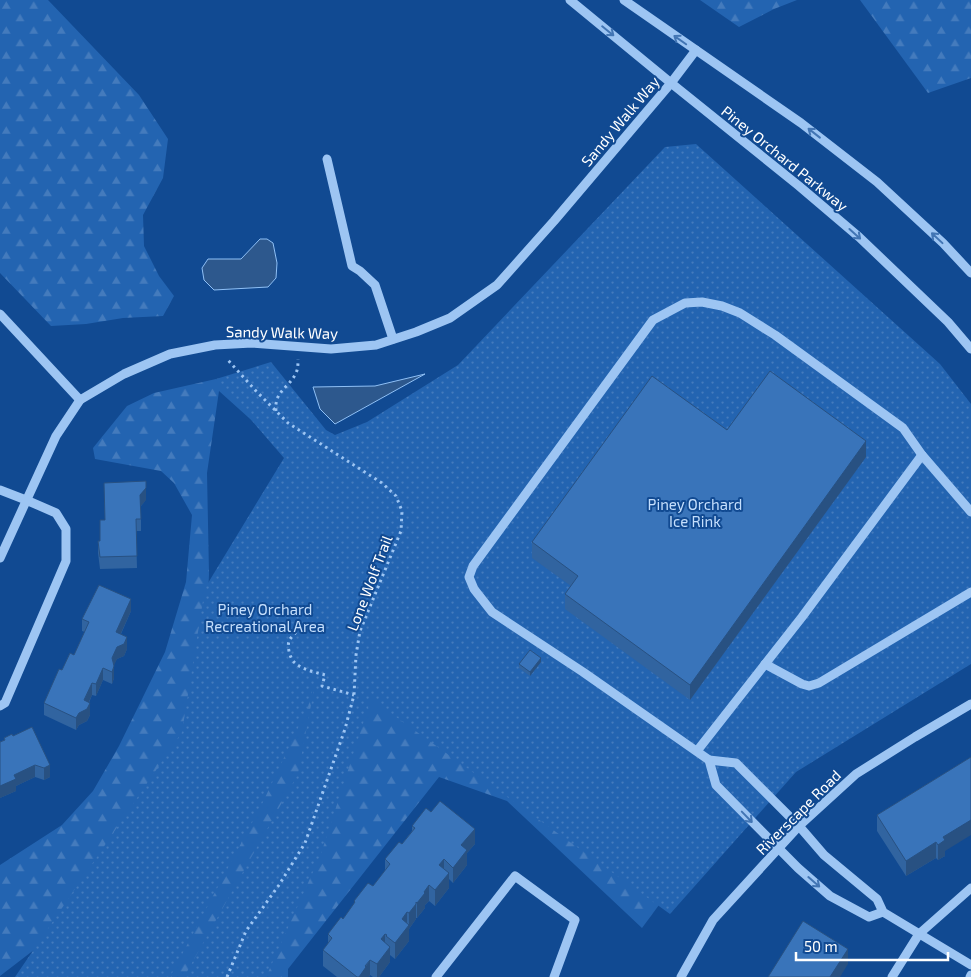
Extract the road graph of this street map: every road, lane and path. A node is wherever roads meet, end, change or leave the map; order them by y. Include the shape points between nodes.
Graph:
1 (570, 0) edge
2 (624, 0) edge
3 (696, 50) junction
4 (671, 83) junction
5 (327, 159) dead end
6 (971, 273) edge
7 (0, 314) edge
8 (393, 340) junction
9 (215, 345) junction
10 (299, 347) junction
11 (971, 349) edge
12 (80, 400) junction
13 (276, 411) junction
14 (922, 455) junction
15 (0, 490) edge
16 (26, 500) junction
17 (971, 512) edge
18 (0, 558) edge
19 (971, 592) edge
20 (296, 632) dead end
21 (765, 664) junction
22 (354, 695) junction
23 (971, 704) edge
24 (0, 706) edge
25 (697, 751) junction
26 (709, 760) junction
27 (799, 826) junction
28 (778, 848) junction
29 (971, 888) edge
30 (882, 912) junction
31 (919, 934) junction
32 (971, 965) edge
33 (227, 977) edge
34 (436, 977) edge
35 (554, 977) edge
36 (681, 977) edge
37 (892, 977) edge

1 -> 4 street, Piney Orchard Parkway
3 -> 2 street
3 - 4 street, Sandy Walk Way
6 -> 3 street via 877,182 801,123
4 - 8 street, Sandy Walk Way via 497,285 450,318
4 -> 11 street, Piney Orchard Parkway via 859,237 948,322
5 - 8 street via 352,266 375,285
7 - 12 street
8 - 10 street, Sandy Walk Way via 376,345 331,349
9 - 10 street, Sandy Walk Way via 252,343
9 - 12 street, Sandy Walk Way via 170,354 124,374
9 - 13 path, Lone Wolf Trail
10 - 13 path via 298,367 279,394
12 - 16 street, Sandy Walk Way via 56,436
13 - 22 path, Lone Wolf Trail via 288,424 382,483 396,496 402,511 401,531 360,631
14 - 17 street
14 - 21 street
14 - 25 street via 903,428 776,335 740,313 702,302 686,303 653,320 473,566 469,577 492,612
15 - 16 street
16 - 18 street, Sandy Walk Way
16 - 24 street via 56,513 66,529 66,561 5,703
19 - 21 street via 819,684 802,684
20 - 22 path via 288,644 294,662 325,675 322,686
21 - 25 street
22 - 33 path, Lone Wolf Trail via 346,729 305,843 246,931
23 - 27 street, Riverscape Road via 856,774
25 - 26 street
26 - 27 street via 736,763
26 -> 28 street via 716,785
27 - 28 street, Riverscape Road
27 - 30 street via 824,855 877,899
28 -> 30 street via 830,896 869,917
28 - 36 street, Riverscape Road via 713,920
29 - 31 street
30 - 31 street
31 - 32 street
31 - 37 street
34 - 35 street via 515,876 574,920

